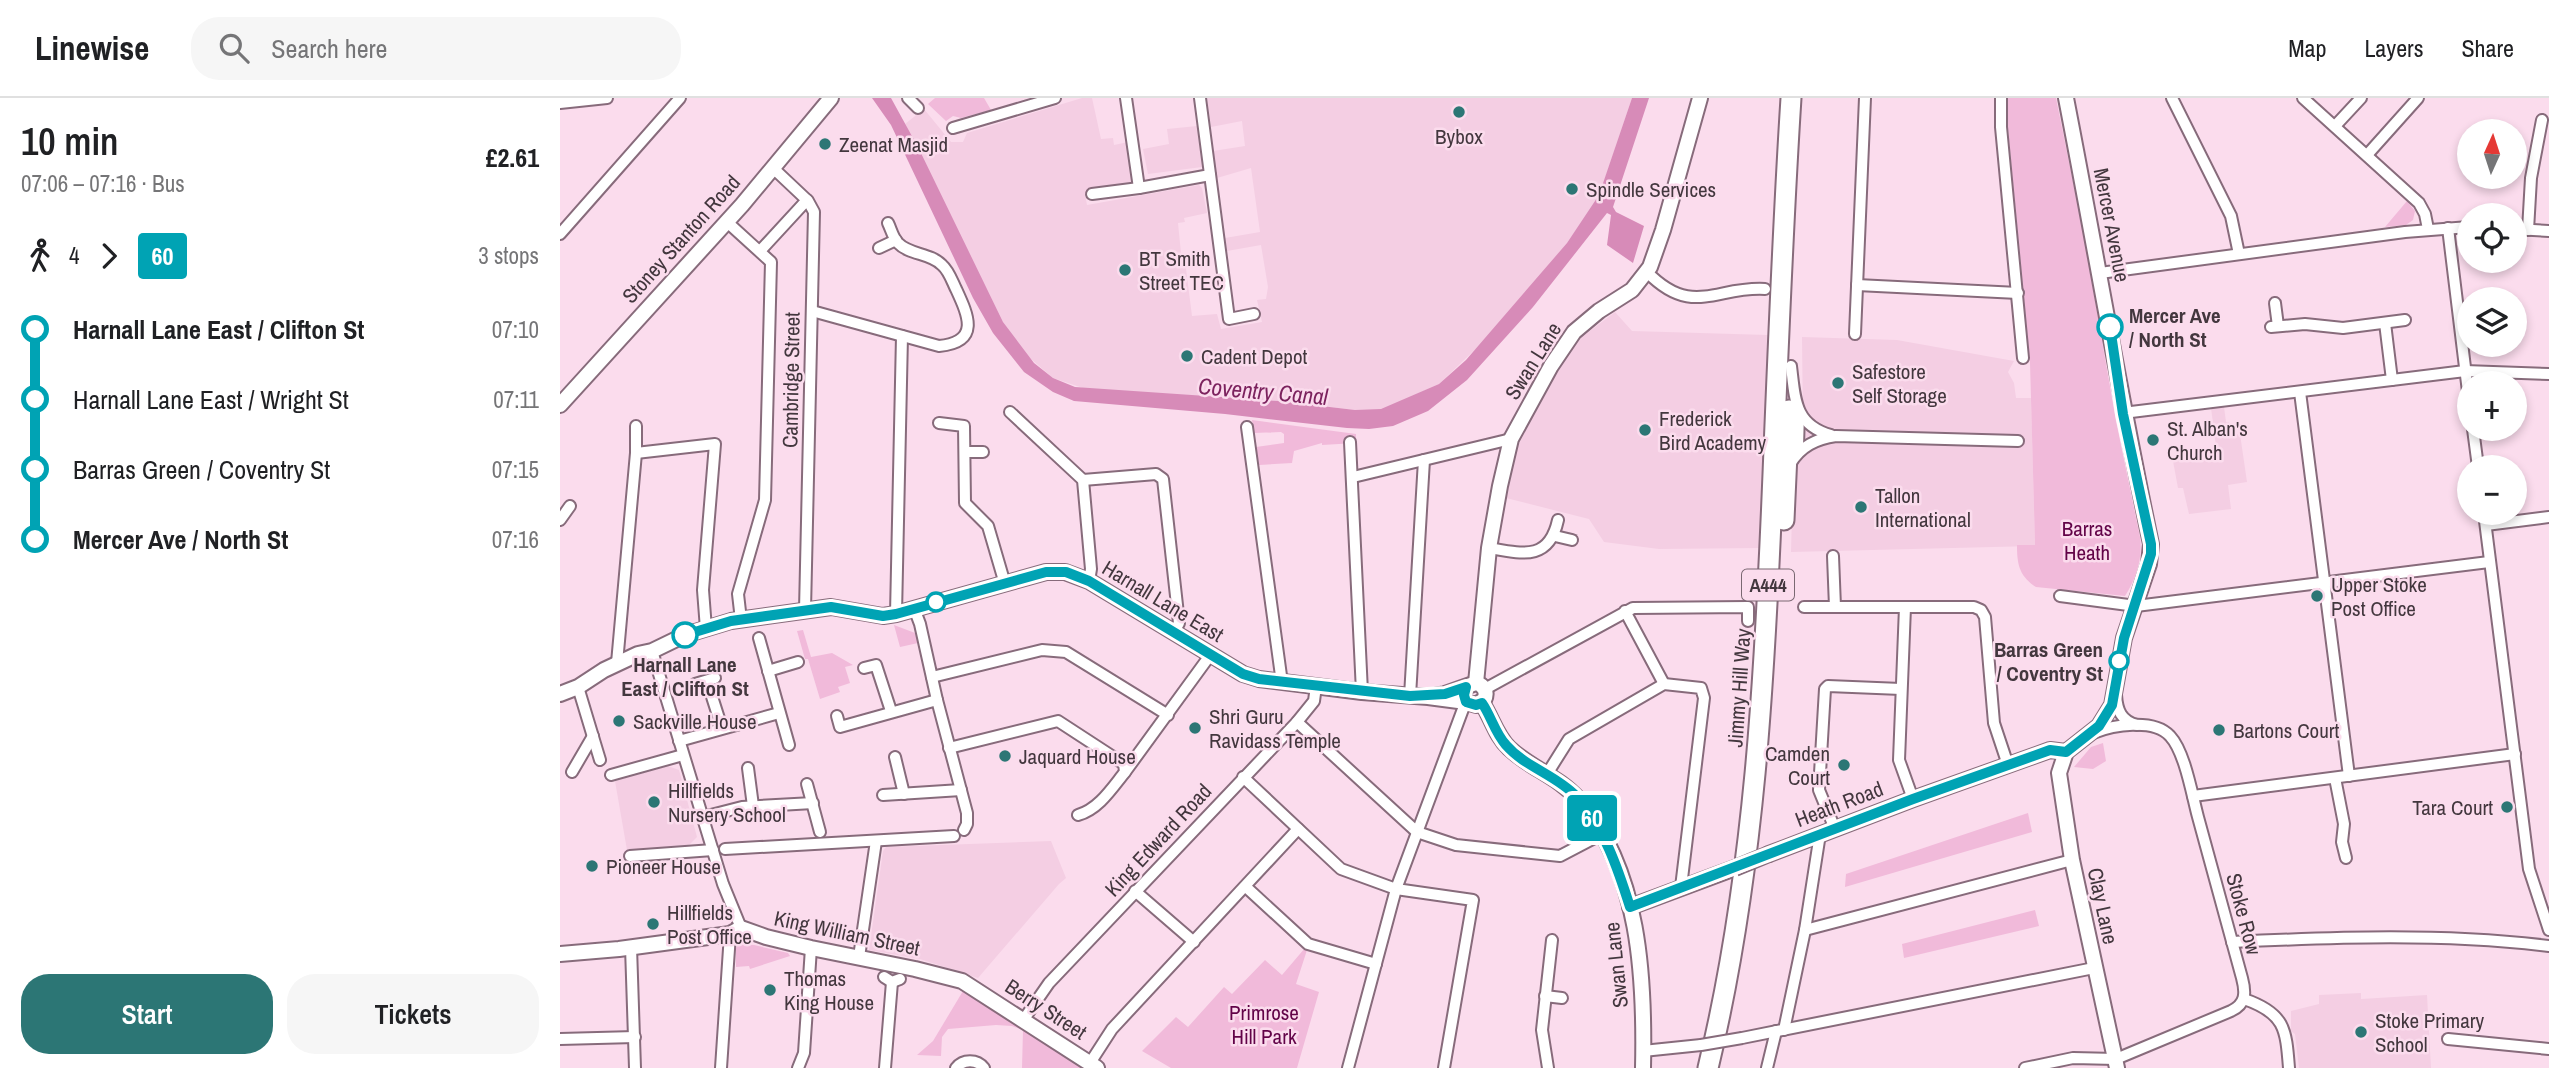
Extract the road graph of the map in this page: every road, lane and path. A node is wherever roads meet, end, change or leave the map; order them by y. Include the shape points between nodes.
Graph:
1 (607, 98) edge
2 (680, 98) edge
3 (831, 98) edge
4 (908, 98) edge
5 (1055, 98) edge
6 (1126, 98) edge
7 (1200, 98) edge
8 (1700, 98) edge
9 (1791, 98) edge
10 (1804, 98) edge
11 (1865, 98) edge
12 (2000, 98) edge
13 (2066, 98) edge
14 (2172, 98) edge
15 (2303, 98) edge
16 (2361, 98) edge
17 (2418, 98) edge
18 (560, 103) edge
19 (918, 108) dead end
20 (2542, 120) dead end
21 (2335, 126) junction
22 (953, 128) dead end
23 (2367, 155) junction
24 (773, 168) junction
25 (1210, 175) junction
26 (1139, 188) junction
27 (1092, 194) dead end
28 (807, 200) junction
29 (726, 221) junction
30 (888, 223) dead end
31 (2448, 228) junction
32 (2457, 228) edge
33 (2428, 229) junction
34 (2528, 230) joint
35 (2549, 231) edge
36 (560, 234) edge
37 (896, 240) junction
38 (879, 248) dead end
39 (760, 251) junction
40 (2239, 254) junction
41 (1647, 272) junction
42 (2100, 273) junction
43 (1857, 285) junction
44 (1765, 289) dead end
45 (2018, 293) junction
46 (2276, 303) dead end
47 (811, 311) junction
48 (1254, 314) dead end
49 (2405, 320) dead end
50 (2385, 323) junction
51 (1855, 334) dead end
52 (902, 335) junction
53 (2023, 358) dead end
54 (1791, 366) junction
55 (2465, 371) edge
56 (2457, 372) edge
57 (2527, 373) edge
58 (2549, 374) edge
59 (2392, 380) junction
60 (2300, 392) junction
61 (560, 405) edge
62 (1799, 411) junction
63 (1010, 412) dead end
64 (2123, 414) junction
65 (939, 423) dead end
66 (636, 426) dead end
67 (1247, 427) dead end
68 (1836, 436) junction
69 (1511, 439) junction
70 (1350, 442) dead end
71 (2018, 442) dead end
72 (965, 452) junction
73 (983, 452) dead end
74 (636, 453) junction
75 (1424, 460) junction
76 (1790, 466) junction
77 (1353, 477) junction
78 (1083, 480) junction
79 (570, 506) dead end
80 (2549, 517) edge
81 (560, 520) edge
82 (1558, 520) dead end
83 (2527, 520) edge
84 (2486, 525) edge
85 (1555, 536) junction
86 (1572, 540) dead end
87 (1489, 548) junction
88 (1833, 556) dead end
89 (2489, 562) junction
90 (1089, 581) junction
91 (2325, 583) junction
92 (1005, 584) junction
93 (2060, 596) dead end
94 (2136, 606) junction
95 (1804, 607) dead end
96 (1835, 607) junction
97 (1905, 607) junction
98 (914, 608) junction
99 (805, 610) junction
100 (1625, 611) junction
101 (896, 614) junction
102 (741, 620) junction
103 (1748, 621) dead end
104 (706, 629) junction
105 (1174, 632) junction
106 (759, 638) dead end
107 (652, 651) junction
108 (1211, 654) junction
109 (799, 662) dead end
110 (617, 663) junction
111 (864, 668) dead end
112 (768, 671) junction
113 (932, 677) junction
114 (1282, 683) junction
115 (695, 684) dead end
116 (1664, 684) junction
117 (1316, 686) junction
118 (578, 687) junction
119 (1901, 689) junction
120 (2116, 689) junction
121 (1362, 692) junction
122 (560, 694) edge
123 (1474, 695) junction
124 (1410, 696) junction
125 (937, 700) junction
126 (891, 711) junction
127 (779, 713) junction
128 (1168, 715) junction
129 (837, 716) dead end
130 (1297, 722) junction
131 (2139, 726) junction
132 (722, 728) junction
133 (593, 736) junction
134 (2087, 736) junction
135 (679, 741) junction
136 (789, 745) dead end
137 (949, 748) junction
138 (2066, 752) junction
139 (2515, 754) junction
140 (683, 755) junction
141 (895, 757) dead end
142 (600, 760) dead end
143 (2008, 765) junction
144 (748, 768) dead end
145 (572, 772) dead end
146 (1125, 772) junction
147 (1547, 774) junction
148 (611, 775) dead end
149 (2349, 776) junction
150 (1243, 777) junction
151 (2335, 778) junction
152 (807, 783) dead end
153 (961, 790) junction
154 (904, 794) junction
155 (883, 795) dead end
156 (2193, 796) junction
157 (1913, 799) junction
158 (813, 803) junction
159 (753, 806) junction
160 (1078, 815) dead end
161 (702, 817) junction
162 (1298, 829) junction
163 (1835, 829) junction
164 (820, 832) dead end
165 (1418, 832) junction
166 (1602, 834) junction
167 (1820, 834) junction
168 (876, 841) junction
169 (719, 850) junction
170 (630, 856) dead end
171 (2346, 858) dead end
172 (2072, 860) junction
173 (1246, 887) junction
174 (1681, 887) junction
175 (1396, 889) junction
176 (1135, 891) junction
177 (1630, 907) junction
178 (1805, 930) junction
179 (2549, 930) edge
180 (736, 931) junction
181 (1552, 940) dead end
182 (1194, 942) junction
183 (2232, 942) junction
184 (2549, 946) edge
185 (631, 947) junction
186 (811, 948) junction
187 (560, 954) edge
188 (859, 957) junction
189 (1376, 964) junction
190 (2094, 968) junction
191 (892, 980) dead end
192 (972, 987) joint
193 (1545, 996) junction
194 (1562, 998) dead end
195 (2244, 999) junction
196 (1024, 1020) junction
197 (1780, 1031) junction
198 (635, 1037) junction
199 (560, 1040) edge
200 (2448, 1040) dead end
201 (1699, 1046) junction
202 (2549, 1049) edge
203 (1640, 1063) edge
204 (2117, 1063) edge
205 (1702, 1064) edge
206 (1094, 1065) edge
207 (635, 1068) edge
208 (721, 1068) edge
209 (798, 1068) edge
210 (885, 1068) edge
211 (956, 1068) edge
212 (984, 1068) edge
213 (1348, 1068) edge
214 (1444, 1068) edge
215 (1548, 1068) edge
216 (1720, 1068) edge
217 (1767, 1068) edge
218 (2025, 1068) edge
219 (2289, 1068) edge

1 - 18 street
2 - 36 street
3 - 24 street, Stoney Stanton Road
4 - 19 street
5 - 22 street
6 - 26 street
7 - 25 street
8 - 41 street, Swan Lane via 1660,242
9 - 205 highway, Jimmy Hill Way / A444 via 1758,744 1722,1010
10 - 54 highway, Jimmy Hill Way / A444
11 - 43 street
12 - 45 street
13 - 42 street, Mercer Avenue
14 - 40 street via 2231,216
15 - 21 street
16 - 21 street
17 - 23 street
20 - 34 street via 2531,177
21 - 23 street
23 - 33 street via 2419,203
24 - 28 street
24 - 29 street, Stoney Stanton Road
25 - 26 street
25 - 48 street via 1228,319
26 - 27 street
28 - 39 street
28 - 47 street, Cambridge Street via 814,212
29 - 39 street
29 - 61 street, Stoney Stanton Road
30 - 37 street
31 - 32 street
31 - 33 street
31 - 55 street
33 - 40 street
34 - 35 street
37 - 38 street
37 - 52 street via 943,265 968,315 966,331 950,345
39 - 102 street via 771,262 766,492 738,594
40 - 42 street
41 - 44 street via 1676,293 1696,298
41 - 69 street, Swan Lane via 1632,290 1577,328
42 - 64 street, Mercer Avenue
43 - 45 street
43 - 51 street
45 - 53 street
46 - 50 street via 2275,327 2305,324 2340,329
47 - 52 street
47 - 99 street, Cambridge Street
49 - 50 street
50 - 59 street
52 - 101 street
54 - 62 street
54 - 76 highway, Jimmy Hill Way / A444
56 - 59 street
57 - 58 street
59 - 60 street
60 - 64 street
60 - 91 street
62 - 68 street via 1813,428
62 - 76 street via 1798,446
63 - 78 street
64 - 94 street, Mercer Avenue via 2151,544
65 - 72 street via 964,426
66 - 74 street
67 - 114 street
68 - 71 street
68 - 76 street via 1807,445
69 - 75 street
69 - 87 street, Swan Lane
70 - 77 street
72 - 73 street
72 - 92 street via 965,503 988,526
74 - 104 street via 715,444 703,590
74 - 110 street
75 - 77 street
75 - 124 street
76 - 216 highway, Jimmy Hill Way / A444 via 1764,807
77 - 121 street
78 - 90 street
78 - 105 street via 1156,474 1163,479 1179,623
79 - 81 street
80 - 83 street
82 - 85 street
84 - 89 street
85 - 86 street
85 - 87 street via 1528,553
87 - 123 street, Swan Lane
88 - 96 street
89 - 91 street
89 - 139 street
90 - 92 street, Harnall Lane East via 1056,572
90 - 105 street, Harnall Lane East
91 - 94 street
91 - 149 street
92 - 98 street, Harnall Lane East
93 - 94 street
94 - 120 street, Mercer Avenue via 2124,638
95 - 96 street
96 - 97 street
97 - 119 street
97 - 143 street via 1981,610 1994,723
98 - 101 street, Harnall Lane East
98 - 113 street
99 - 101 street, Harnall Lane East via 831,607
99 - 102 street, Harnall Lane East
100 - 103 street via 1748,607
100 - 116 street
100 - 123 street
102 - 104 street, Harnall Lane East
104 - 107 street, Harnall Lane East
105 - 108 street, Harnall Lane East
106 - 112 street
107 - 110 street, Harnall Lane East
107 - 135 street
108 - 114 street, Harnall Lane East via 1243,674
108 - 128 street
109 - 112 street
110 - 118 street, Harnall Lane East
111 - 126 street via 876,665
112 - 127 street
113 - 125 street
113 - 128 street via 1054,649 1077,658
114 - 117 street, Harnall Lane East
115 - 132 street via 711,680
116 - 147 street via 1569,739
116 - 174 street via 1701,688 1703,698
117 - 121 street, Harnall Lane East
117 - 130 street, King Edward Road via 1314,701
118 - 122 street, Harnall Lane East
118 - 133 street
119 - 157 street via 1899,760
119 - 163 street via 1825,689 1819,790
120 - 131 street via 2120,715
120 - 134 street, Mercer Avenue via 2107,716
121 - 124 street, Harnall Lane East
123 - 124 street, Harnall Lane East
123 - 147 street, Swan Lane via 1507,746
123 - 165 street via 1463,709
125 - 126 street
125 - 137 street
126 - 129 street via 840,726
127 - 132 street
127 - 136 street
128 - 146 street
130 - 150 street, King Edward Road
130 - 165 street
131 - 134 street via 2109,728
131 - 156 street, Stoke Row via 2160,729 2173,739
132 - 135 street
133 - 142 street
133 - 145 street
134 - 138 street, Mercer Avenue
135 - 140 street
137 - 146 street via 1058,721 1124,765
137 - 153 street
138 - 143 street, Heath Road via 2050,750
138 - 172 street, Clay Lane via 2059,783
139 - 149 street
139 - 179 street via 2529,869
140 - 148 street
140 - 161 street
141 - 154 street
143 - 157 street, Heath Road
144 - 159 street
146 - 160 street via 1090,811
147 - 166 street, Swan Lane via 1576,797
149 - 151 street
150 - 162 street
150 - 176 street, King Edward Road
151 - 156 street
151 - 171 street via 2344,824 2336,843
152 - 158 street
153 - 154 street
153 - 168 street via 968,819 955,834
154 - 155 street
156 - 183 street, Stoke Row
157 - 163 street, Heath Road
158 - 159 street
158 - 164 street
159 - 161 street
161 - 169 street
162 - 173 street
162 - 175 street via 1341,869
163 - 167 street, Heath Road
165 - 166 street via 1456,845 1560,856
165 - 175 street
166 - 177 street, Swan Lane
167 - 174 street, Heath Road, bridge
167 - 178 street
168 - 169 street
168 - 188 street
169 - 170 street
169 - 180 street
172 - 178 street
172 - 190 street, Clay Lane
173 - 182 street
173 - 189 street via 1308,944
174 - 177 street, Heath Road
175 - 189 street
175 - 214 street via 1474,901
176 - 182 street
176 - 196 street, King Edward Road via 1049,983
177 - 203 street, Swan Lane via 1639,961
178 - 197 street
180 - 185 street, King William Street
180 - 186 street, King William Street
180 - 208 street via 728,963
181 - 193 street
182 - 206 street via 1112,1029
183 - 184 street via 2407,937
183 - 195 street, Stoke Row
185 - 187 street, King William Street
185 - 198 street
186 - 188 street, King William Street
186 - 209 street via 804,1053
188 - 192 street, King William Street via 952,977
189 - 213 street
190 - 197 street
190 - 204 street, Clay Lane
191 - 210 street
192 - 196 street, Berry Street
193 - 194 street
193 - 215 street via 1542,1030
195 - 204 street via 2231,1012
195 - 219 street via 2280,1019
196 - 206 street, Berry Street
197 - 201 street, bridge
197 - 217 street
198 - 199 street
198 - 207 street
200 - 202 street
201 - 203 street
201 - 205 street
204 - 218 street via 2073,1058
211 - 212 street via 975,1061

